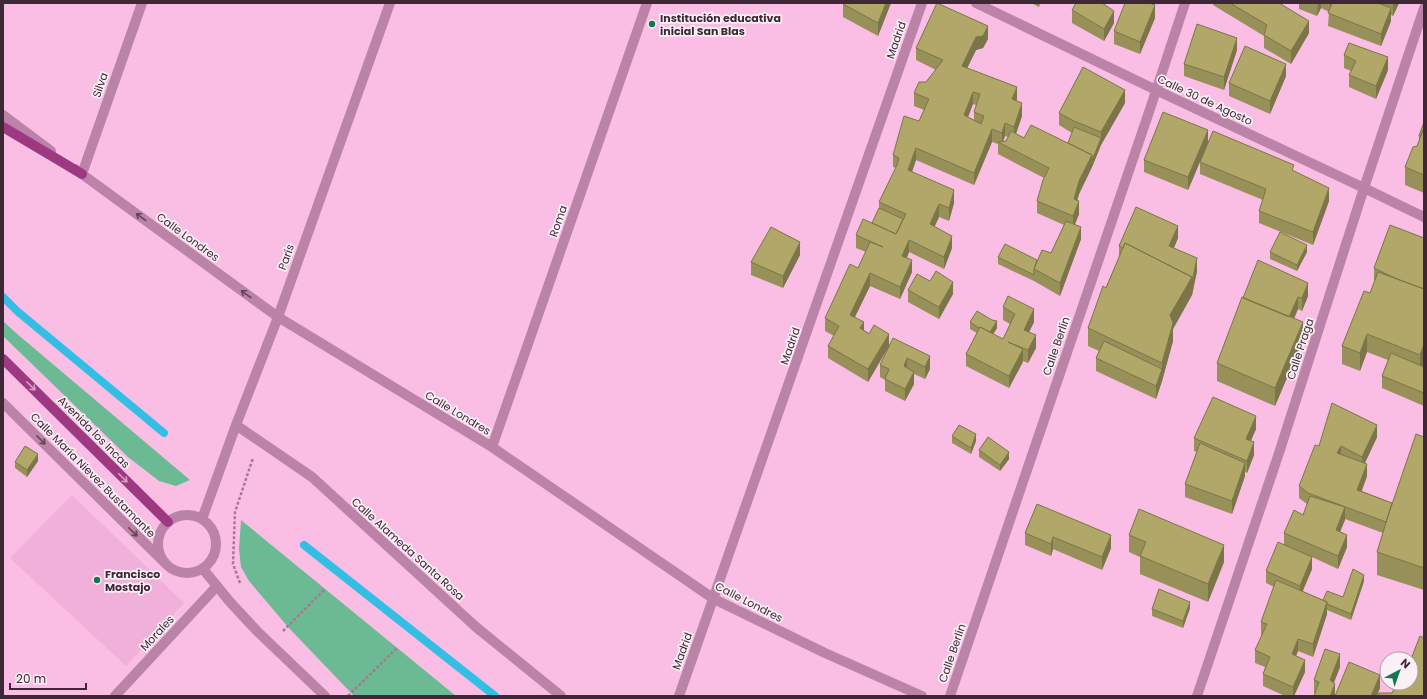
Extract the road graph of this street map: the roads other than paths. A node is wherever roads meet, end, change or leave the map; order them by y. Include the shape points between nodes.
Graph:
1 (142, 3) edge
2 (390, 3) edge
3 (647, 3) edge
4 (922, 3) edge
5 (976, 3) edge
6 (1184, 3) edge
7 (1424, 8) edge
8 (1156, 90) junction
9 (3, 115) edge
10 (3, 126) edge
11 (82, 174) junction
12 (1364, 188) junction
13 (1424, 218) edge
14 (278, 317) junction
15 (3, 359) edge
16 (3, 403) edge
17 (236, 425) junction
18 (492, 447) junction
19 (202, 518) junction
20 (168, 522) junction
21 (166, 564) junction
22 (203, 569) junction
23 (217, 586) junction
24 (714, 599) junction
25 (115, 696) edge
26 (324, 696) edge
27 (561, 696) edge
28 (679, 696) edge
29 (922, 696) edge
30 (950, 696) edge
31 (1197, 696) edge

1 - 11 street, Silva
2 - 14 street, París
3 - 18 street, Roma
4 - 24 street, Madrid
5 - 8 street, Calle 30 de Agosto
6 - 8 street, Calle Berlín
7 - 12 street, Calle Praga
8 - 12 street, Calle 30 de Agosto
8 - 30 street, Calle Berlín
9 - 11 street, Calle Londres
10 - 11 main road
14 -> 11 street, Calle Londres
12 - 13 street, Calle 30 de Agosto
12 - 31 street, Calle Praga via 1279,453
14 - 17 street, París
14 - 18 street, Calle Londres
15 -> 20 main road, Avenida los Incas
16 -> 21 street, Calle María Nievez Bustamante
17 - 19 street, París
17 - 27 street, Calle Alameda Santa Rosa via 312,477 476,627
18 - 24 street, Calle Londres
19 - 20 street via 184,515
19 - 22 street via 210,525 217,544 216,554
20 - 21 street via 158,538 158,547
21 - 22 street via 184,573 194,573
22 - 23 street
23 - 25 street, Morales
23 - 26 street via 257,631
24 - 28 street, Madrid
24 - 29 street, Calle Londres via 825,653

